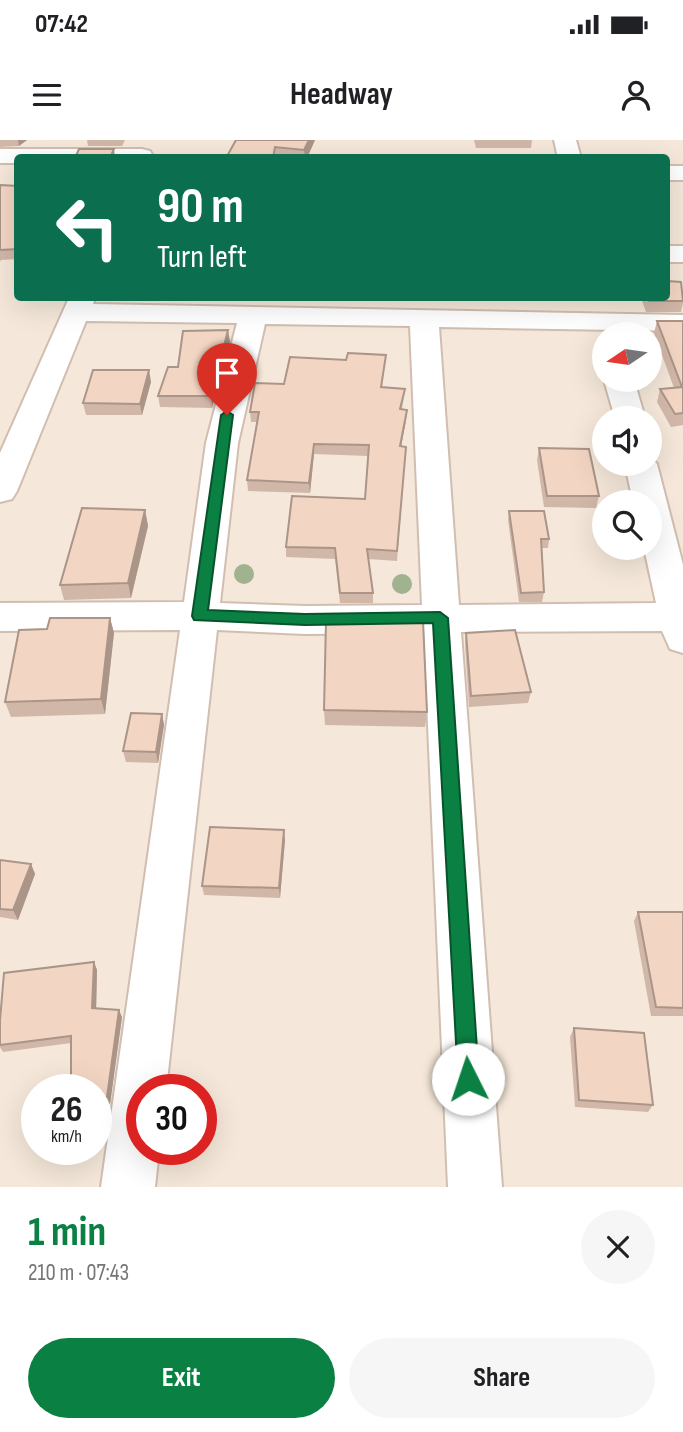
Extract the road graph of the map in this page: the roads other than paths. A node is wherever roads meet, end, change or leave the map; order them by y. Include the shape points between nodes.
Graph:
1 (144, 151) edge
2 (58, 154) edge
3 (78, 305) edge
4 (253, 317) junction
5 (604, 318) edge
6 (424, 319) junction
7 (683, 323) edge
8 (644, 476) edge
9 (0, 491) edge
10 (200, 616) junction
11 (0, 617) edge
12 (440, 618) junction
13 (680, 629) edge
14 (128, 1187) edge
15 (475, 1187) edge

1 - 2 street
3 - 4 street
3 - 9 street
4 - 6 street
4 - 10 street via 227,415
5 - 6 street
5 - 7 street
6 - 12 street
8 - 13 street
10 - 11 street
10 - 12 street
10 - 14 street
12 - 13 street
12 - 15 street

